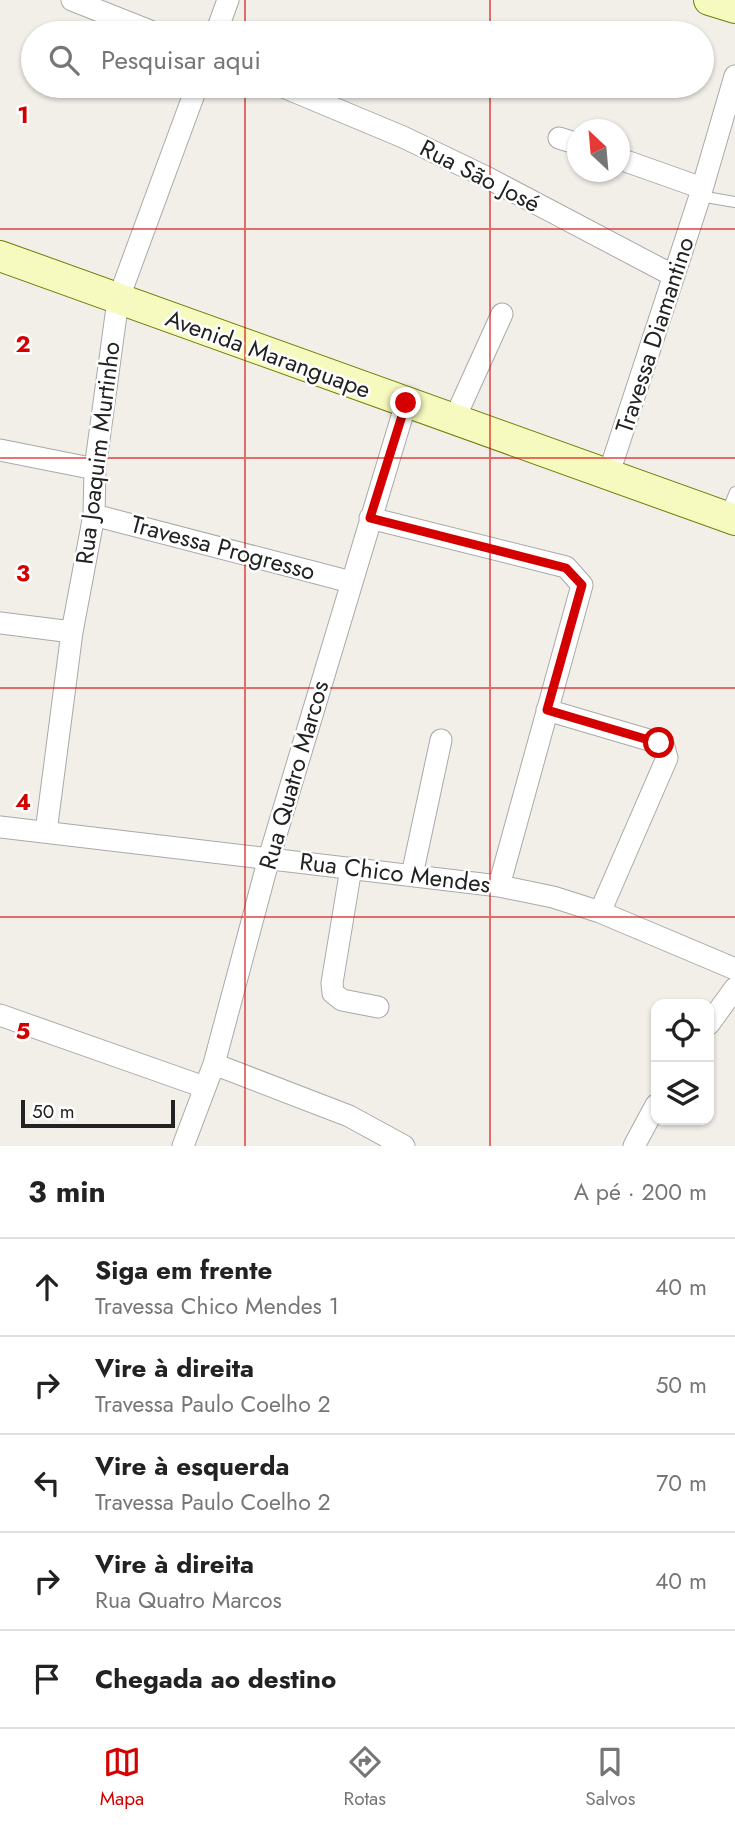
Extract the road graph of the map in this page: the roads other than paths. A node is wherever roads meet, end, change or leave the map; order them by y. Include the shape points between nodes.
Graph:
1 (72, 0) edge
2 (228, 0) edge
3 (709, 0) edge
4 (735, 8) edge
5 (125, 21) edge
6 (220, 21) edge
7 (735, 76) edge
8 (193, 98) edge
9 (309, 98) edge
10 (630, 163) edge
11 (701, 192) junction
12 (735, 202) edge
13 (0, 256) edge
14 (674, 276) junction
15 (118, 300) junction
16 (502, 314) dead end
17 (406, 403) junction
18 (454, 420) junction
19 (0, 450) edge
20 (95, 470) junction
21 (609, 473) junction
22 (732, 509) edge
23 (94, 514) junction
24 (370, 518) junction
25 (351, 582) junction
26 (0, 623) edge
27 (72, 632) junction
28 (547, 710) junction
29 (441, 740) dead end
30 (0, 827) edge
31 (46, 832) junction
32 (269, 858) junction
33 (351, 868) junction
34 (412, 875) junction
35 (499, 886) junction
36 (600, 912) junction
37 (735, 970) edge
38 (735, 988) edge
39 (378, 1007) dead end
40 (0, 1015) edge
41 (714, 1017) edge
42 (214, 1064) junction
43 (204, 1087) junction
44 (651, 1114) edge
45 (183, 1146) edge
46 (404, 1146) edge
47 (634, 1146) edge

1 - 5 street
2 - 6 street
3 - 4 main road
7 - 11 street, Travessa Diamantino
8 - 15 street, Rua Joaquim Murtinho
9 - 14 street, Rua São José via 427,149
10 - 11 street
11 - 12 lane
11 - 14 street, Travessa Diamantino
13 - 15 main road, Avenida Maranguape
14 - 21 street, Travessa Diamantino
15 - 17 main road, Avenida Maranguape
15 - 20 street, Rua Joaquim Murtinho
16 - 18 street
17 - 18 main road, Avenida Maranguape
17 - 24 street, Rua Quatro Marcos
18 - 21 main road, Avenida Maranguape
19 - 20 street
20 - 23 street, Rua Joaquim Murtinho
21 - 22 main road, Avenida Maranguape
23 - 25 street, Travessa Progresso
23 - 27 street, Rua Joaquim Murtinho
24 - 25 street, Rua Quatro Marcos
24 - 28 street via 573,572 582,585
25 - 32 street, Rua Quatro Marcos
26 - 27 street
27 - 31 street, Rua Joaquim Murtinho
28 - 35 street
28 - 36 street via 659,743 666,752
29 - 34 street
30 - 31 street, Rua Chico Mendes
31 - 32 street, Rua Chico Mendes
32 - 33 street, Rua Chico Mendes
32 - 42 street, Rua Quatro Marcos
33 - 34 street, Rua Chico Mendes
33 - 39 street via 332,993 342,1000
34 - 35 street, Rua Chico Mendes
35 - 36 street, Rua Chico Mendes
36 - 37 street, Rua Chico Mendes
38 - 41 street
40 - 43 street
42 - 43 street, Rua Quatro Marcos
42 - 46 street via 349,1116
43 - 45 street, Rua Quatro Marcos
44 - 47 street

